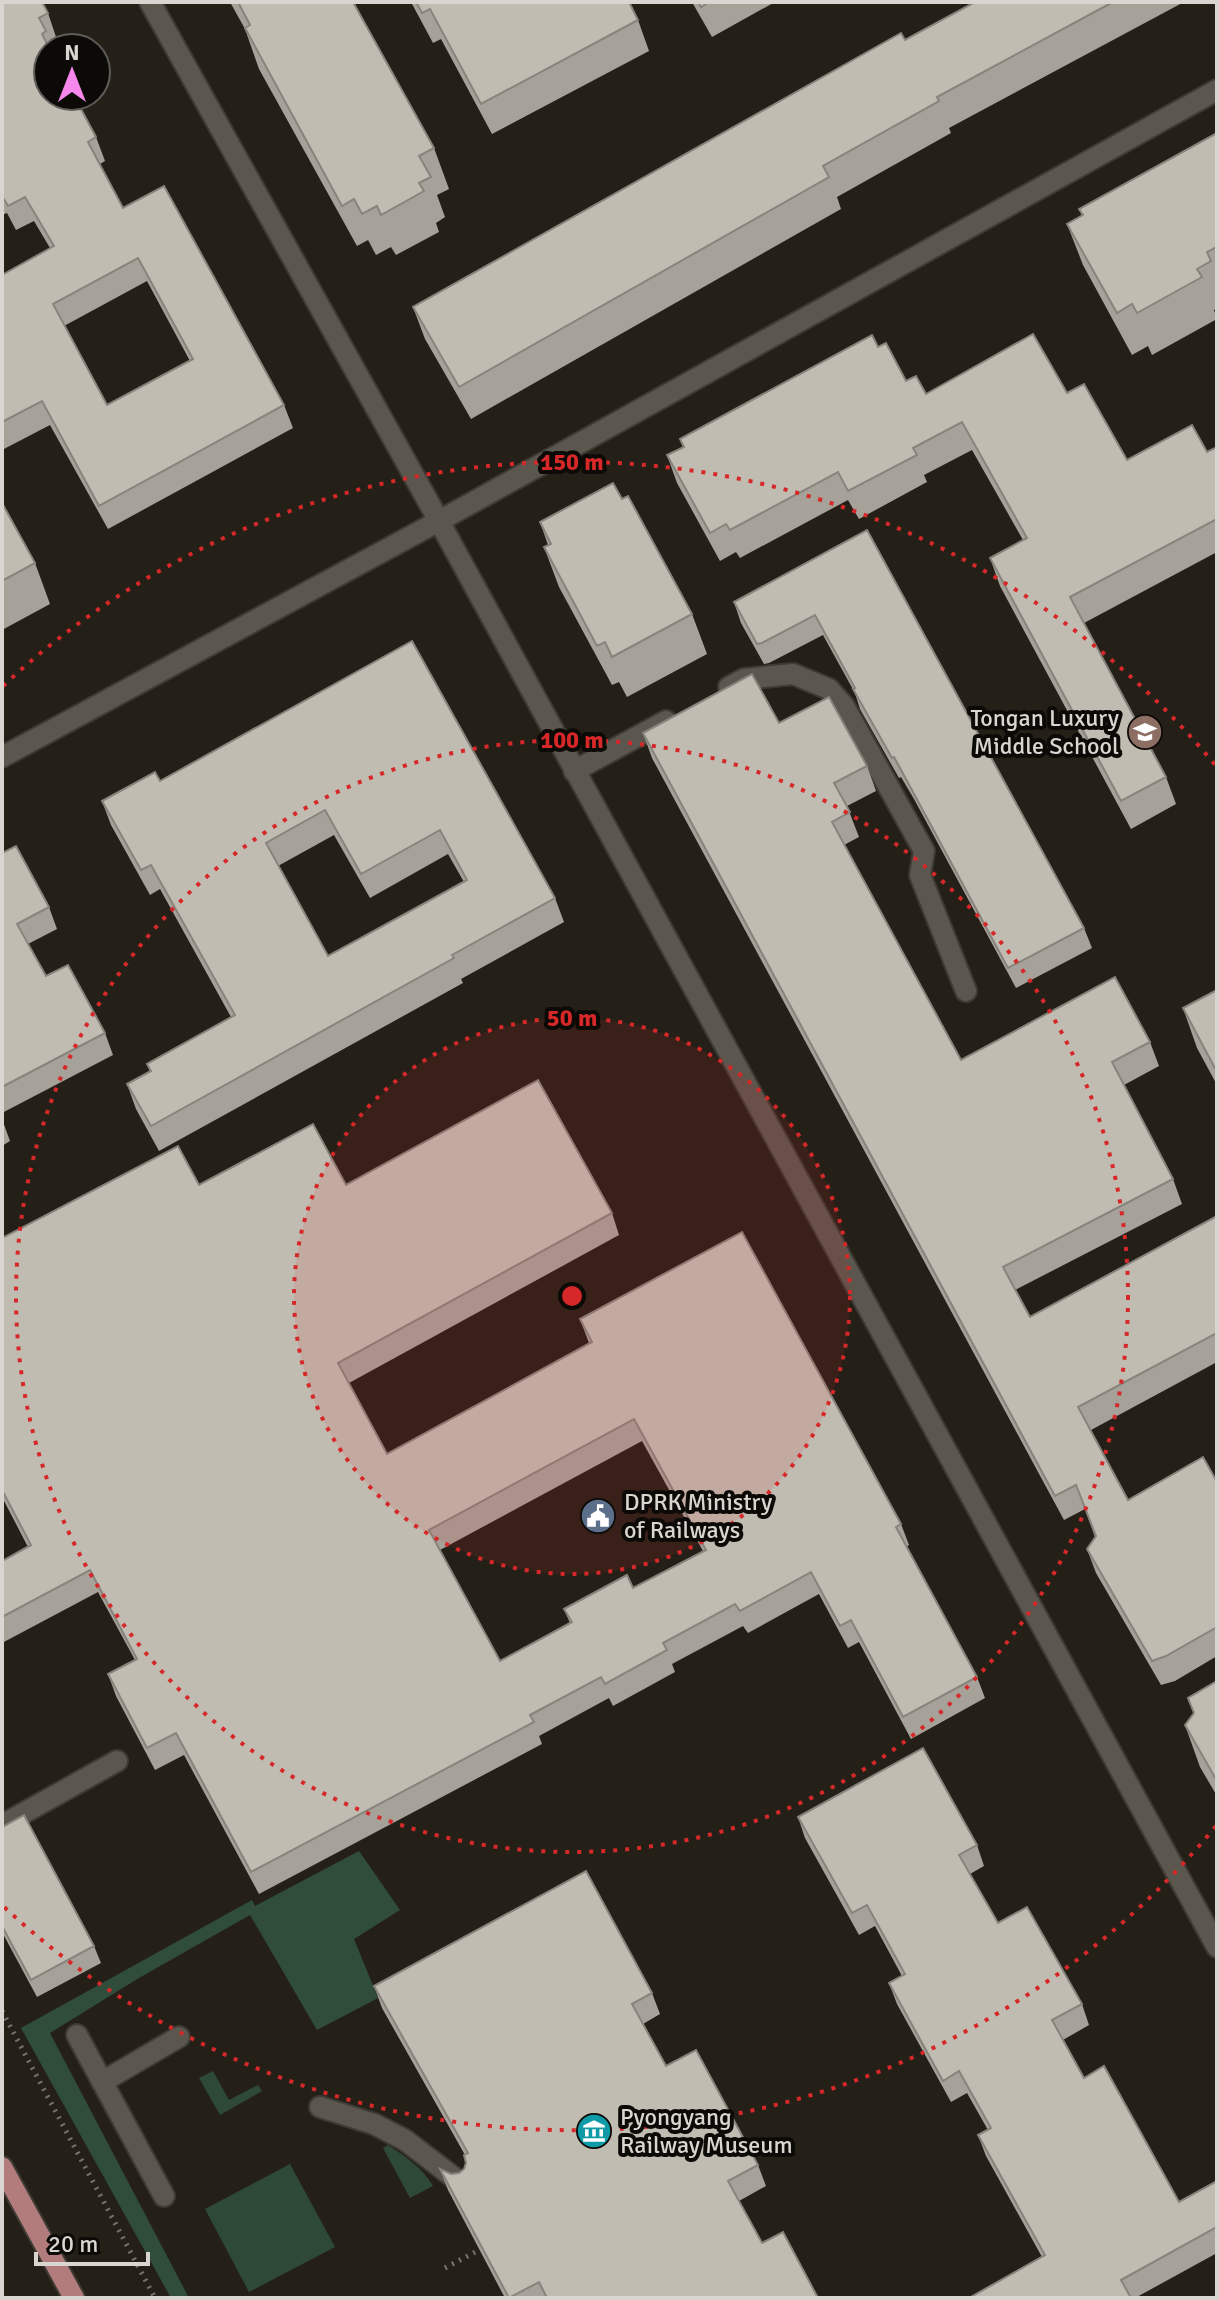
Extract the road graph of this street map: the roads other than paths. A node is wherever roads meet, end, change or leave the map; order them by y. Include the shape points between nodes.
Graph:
1 (150, 2) edge
2 (1217, 90) edge
3 (439, 521) junction
4 (718, 693) edge
5 (679, 714) edge
6 (2, 757) edge
7 (574, 771) junction
8 (966, 991) dead end
9 (117, 1761) dead end
10 (2, 1825) edge
11 (1217, 1947) edge
12 (77, 2035) dead end
13 (179, 2037) dead end
14 (102, 2082) junction
15 (320, 2107) dead end
16 (2, 2167) edge
17 (461, 2183) edge
18 (164, 2196) dead end
19 (74, 2298) edge

1 - 3 street
2 - 3 street
3 - 6 street
3 - 7 street
4 - 8 street via 744,679 793,674 829,689 844,706 924,851 920,875
5 - 7 street
7 - 11 street
9 - 10 street
12 - 14 street
13 - 14 street
14 - 18 street
15 - 17 street via 405,2140
16 - 19 main road

